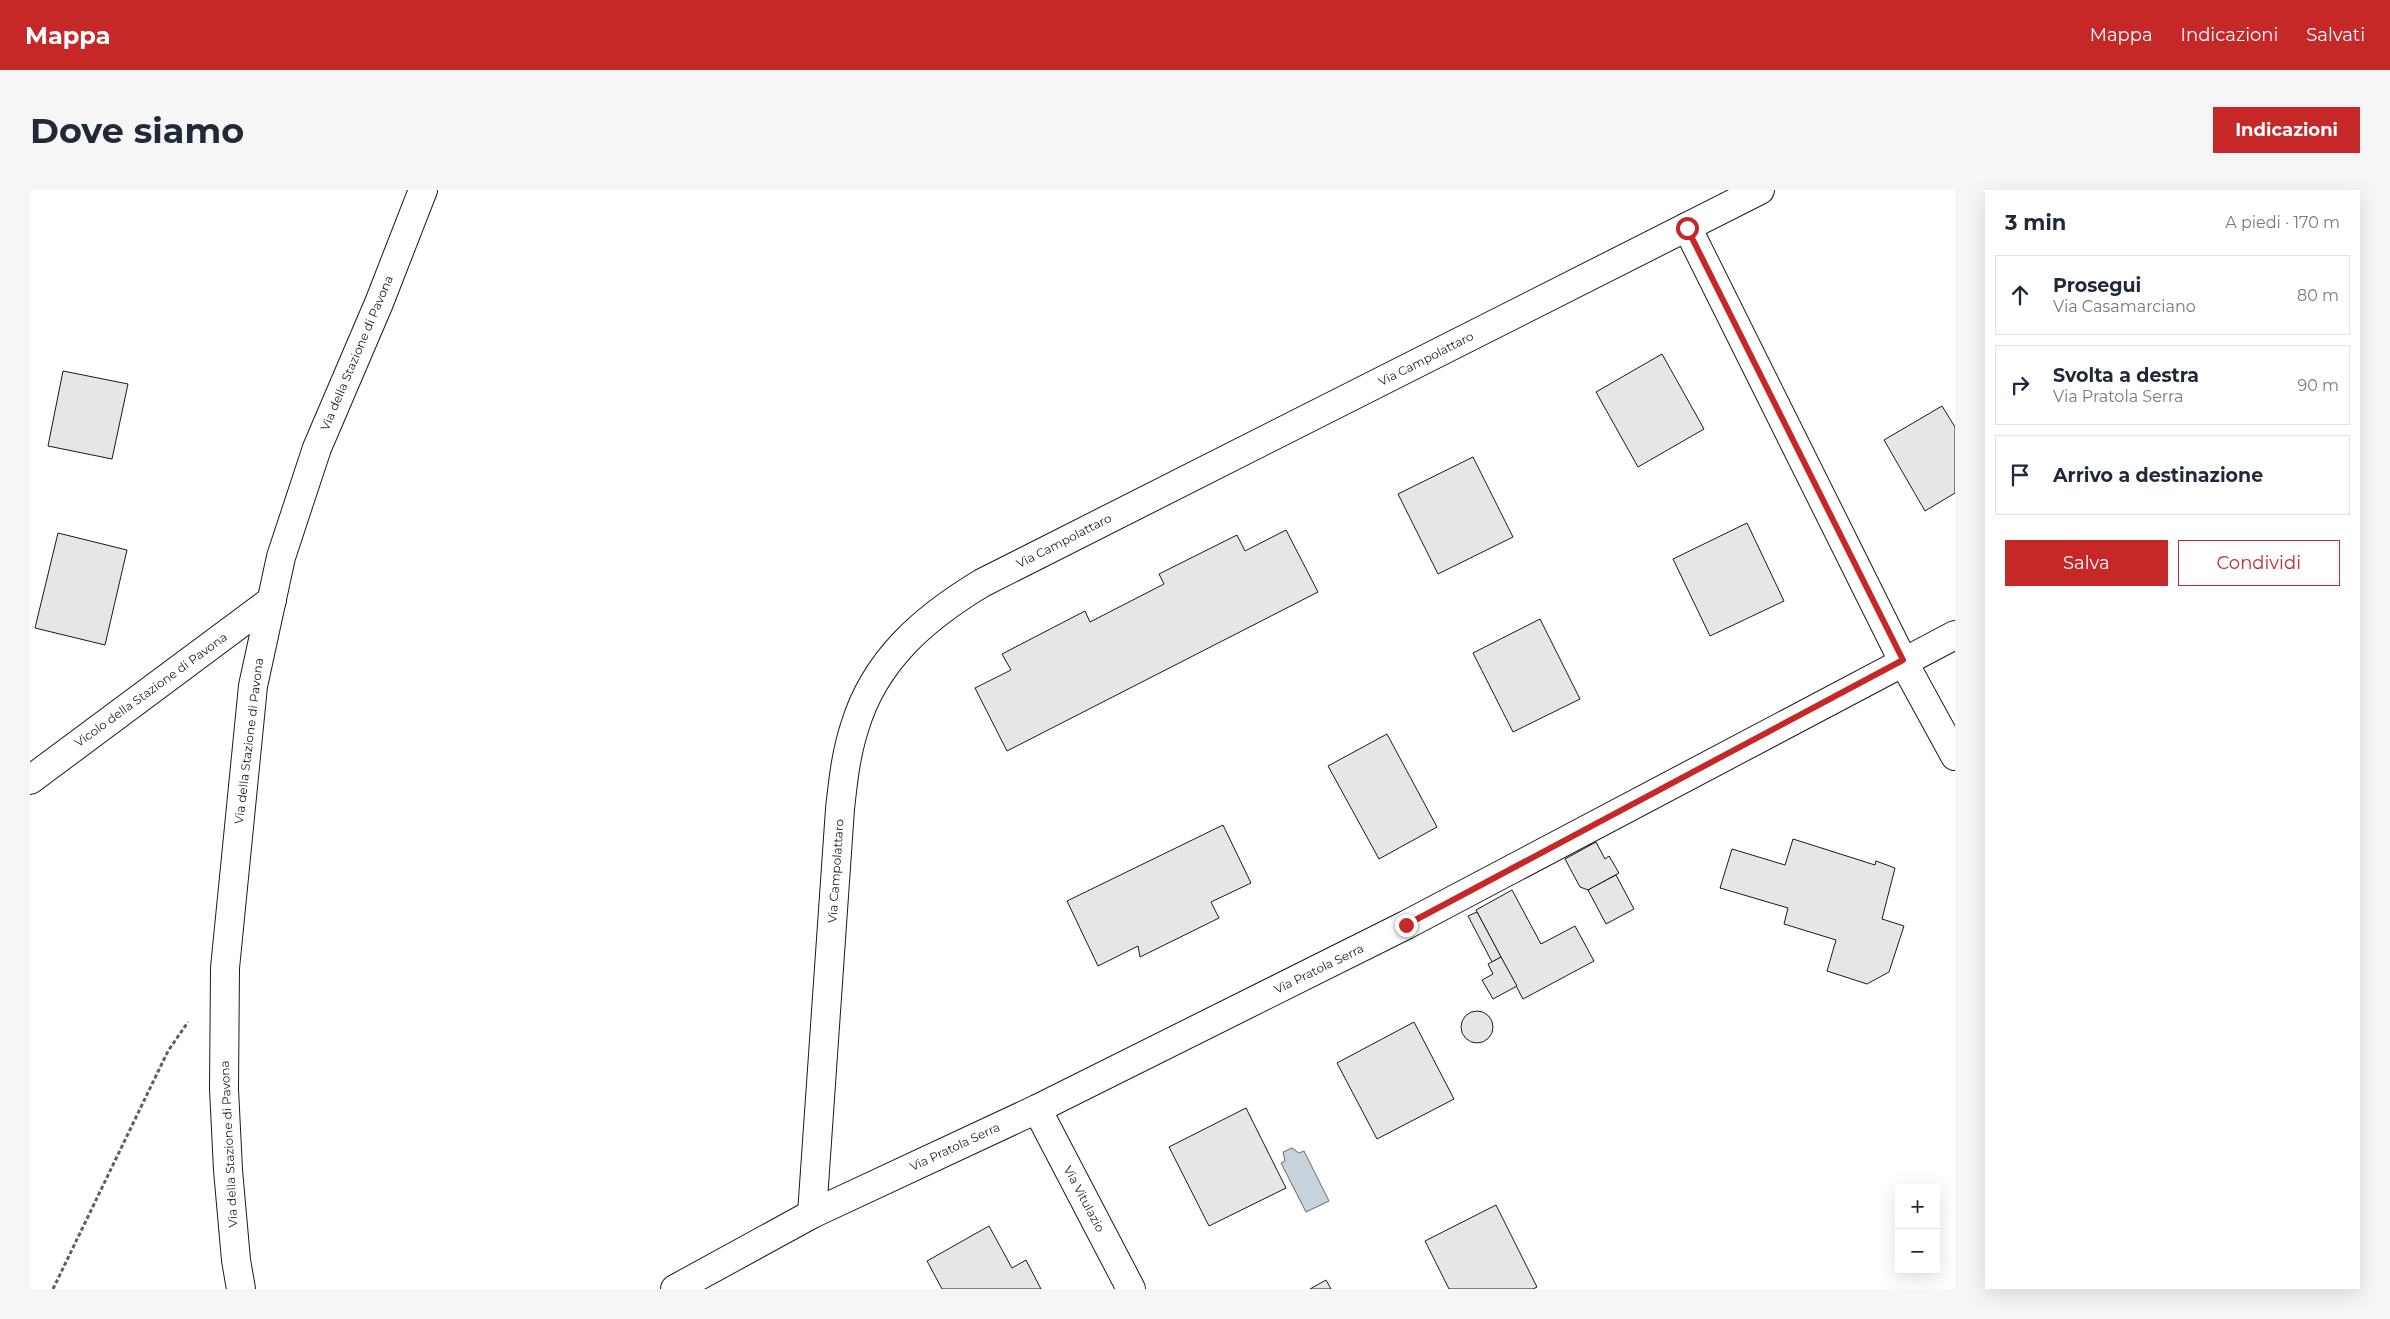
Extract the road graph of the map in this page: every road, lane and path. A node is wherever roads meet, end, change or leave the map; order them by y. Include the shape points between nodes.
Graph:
1 (423, 190) edge
2 (1760, 190) edge
3 (1687, 228) junction
4 (272, 600) junction
5 (1955, 634) edge
6 (1903, 660) junction
7 (1955, 756) edge
8 (30, 780) edge
9 (189, 1021) dead end
10 (1037, 1109) junction
11 (812, 1214) junction
12 (53, 1289) edge
13 (241, 1289) edge
14 (675, 1289) edge
15 (1131, 1289) edge

1 - 4 street, Via della Stazione di Pavona via 317,448 281,557
2 - 3 street, Via Campolattaro
3 - 6 street
3 - 11 street, Via Campolattaro via 982,583 916,629 892,656 870,690 855,725 846,765 840,809
4 - 8 street, Vicolo della Stazione di Pavona
4 - 13 street, Via della Stazione di Pavona via 253,686 225,968 224,1089 228,1170
5 - 6 street, Via Pratola Serra
6 - 7 street
6 - 10 street, Via Pratola Serra via 1406,925
9 - 12 path via 168,1051
10 - 11 street, Via Pratola Serra
10 - 15 street, Via Vitulazio
11 - 14 street, Via Pratola Serra

